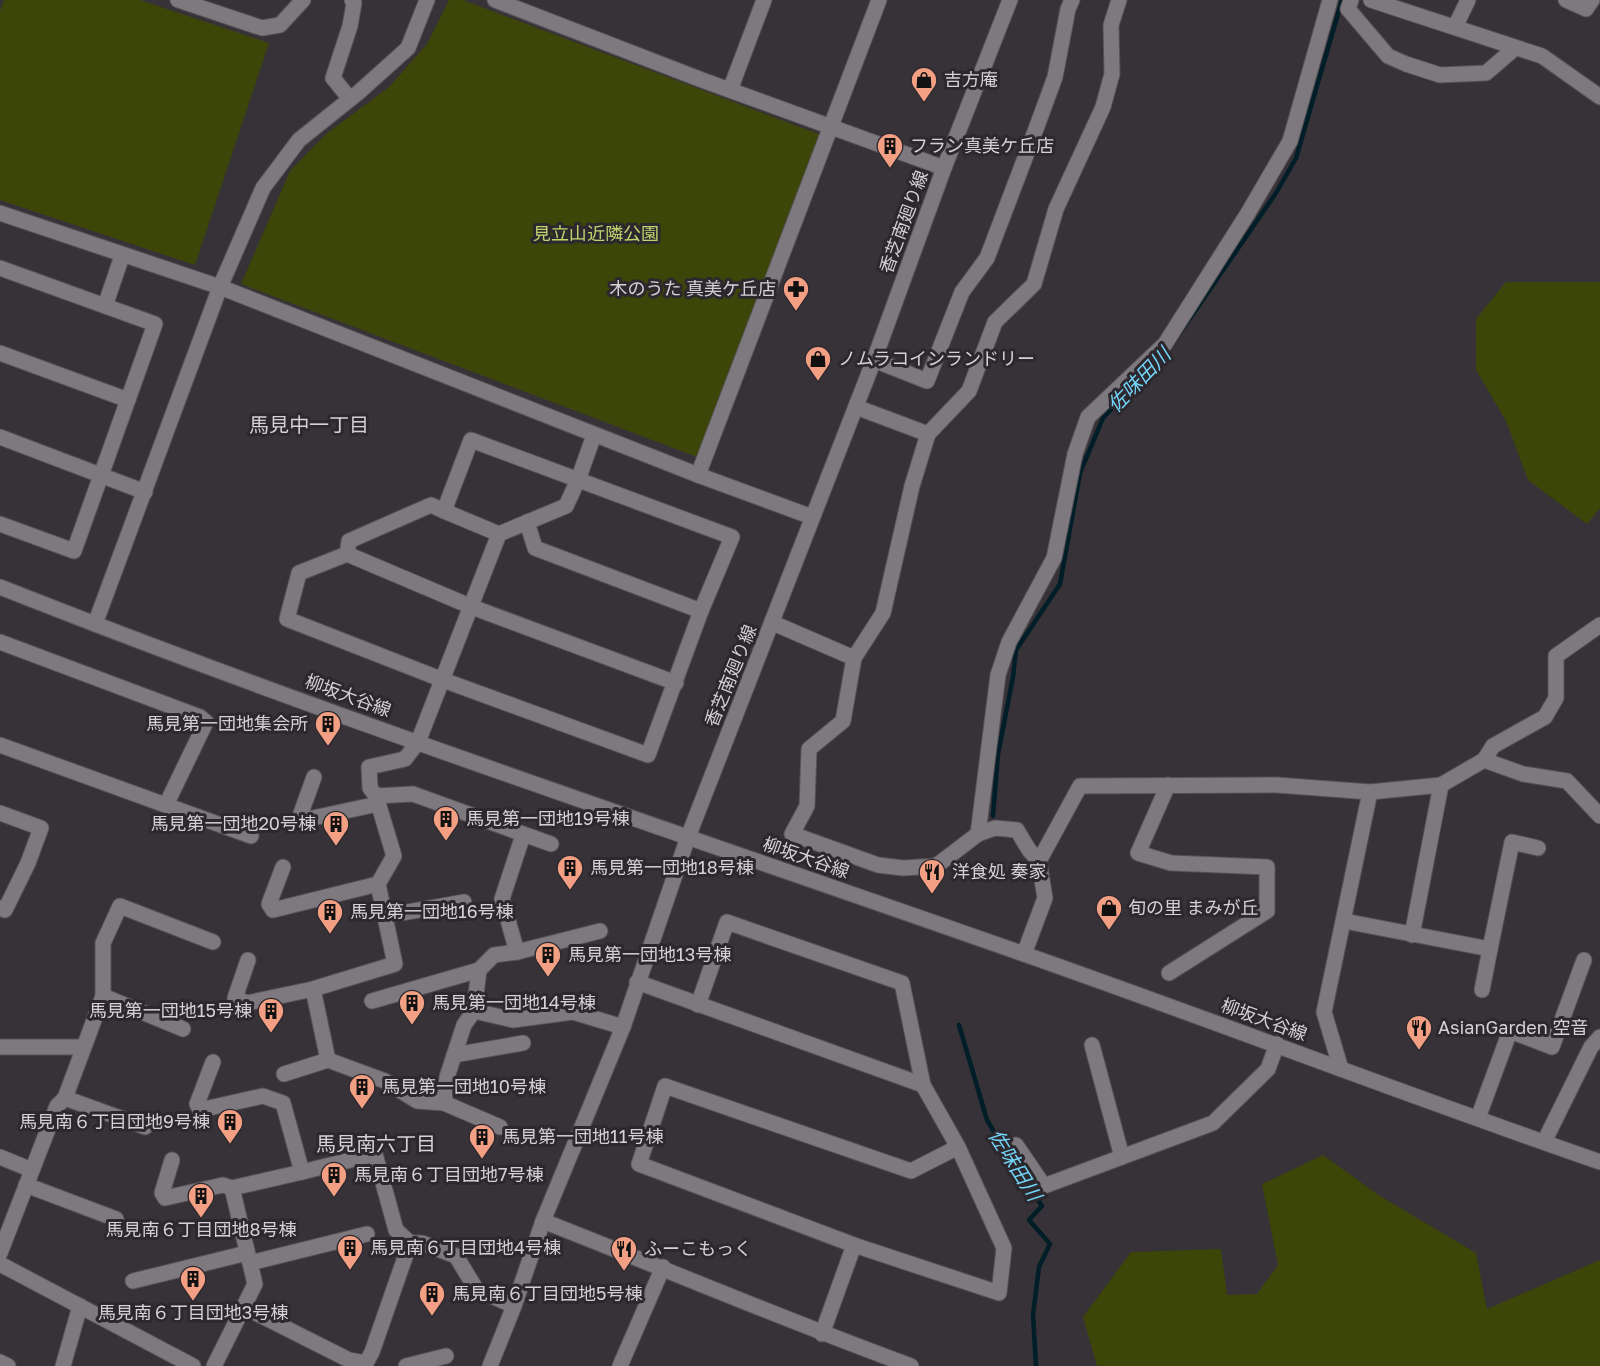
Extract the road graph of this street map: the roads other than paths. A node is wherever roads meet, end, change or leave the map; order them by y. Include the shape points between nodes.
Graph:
1 (178, 0) edge
2 (303, 0) edge
3 (352, 0) edge
4 (427, 0) edge
5 (495, 0) edge
6 (764, 0) edge
7 (879, 0) edge
8 (1010, 0) edge
9 (1072, 0) edge
10 (1119, 0) edge
11 (1330, 0) edge
12 (1351, 0) edge
13 (1371, 0) edge
14 (1468, 0) edge
15 (1566, 0) edge
16 (1592, 0) edge
17 (1455, 27) junction
18 (1515, 48) junction
19 (730, 90) junction
20 (1600, 98) edge
21 (350, 99) junction
22 (830, 127) junction
23 (944, 168) junction
24 (0, 213) edge
25 (122, 255) junction
26 (0, 268) edge
27 (220, 287) junction
28 (105, 306) junction
29 (0, 353) edge
30 (874, 360) junction
31 (128, 400) junction
32 (856, 407) junction
33 (928, 434) junction
34 (594, 435) junction
35 (0, 437) edge
36 (102, 474) junction
37 (698, 475) junction
38 (578, 480) junction
39 (145, 492) junction
40 (444, 511) junction
41 (812, 518) junction
42 (527, 522) junction
43 (0, 524) edge
44 (499, 534) junction
45 (347, 554) junction
46 (0, 586) edge
47 (472, 607) junction
48 (701, 611) junction
49 (773, 623) junction
50 (95, 624) junction
51 (1600, 625) edge
52 (0, 642) edge
53 (854, 658) junction
54 (443, 680) junction
55 (676, 683) junction
56 (418, 742) junction
57 (0, 745) edge
58 (1485, 760) junction
59 (314, 777) dead end
60 (1168, 785) junction
61 (1441, 785) junction
62 (1370, 792) junction
63 (377, 800) junction
64 (166, 805) junction
65 (0, 813) edge
66 (1600, 816) edge
67 (978, 834) junction
68 (523, 835) junction
69 (251, 836) dead end
70 (688, 837) junction
71 (551, 844) dead end
72 (1538, 848) dead end
73 (1039, 861) junction
74 (283, 867) dead end
75 (378, 884) junction
76 (464, 902) dead end
77 (0, 908) edge
78 (385, 916) junction
79 (1344, 921) junction
80 (600, 931) dead end
81 (1412, 935) junction
82 (213, 942) dead end
83 (1490, 949) junction
84 (517, 952) junction
85 (1024, 954) junction
86 (248, 960) dead end
87 (1584, 960) dead end
88 (479, 970) junction
89 (1169, 973) dead end
90 (637, 982) junction
91 (313, 989) junction
92 (1482, 990) dead end
93 (103, 996) junction
94 (372, 1001) dead end
95 (698, 1005) junction
96 (474, 1011) junction
97 (623, 1027) junction
98 (183, 1029) dead end
99 (1600, 1037) edge
100 (523, 1043) dead end
101 (1277, 1044) junction
102 (1092, 1045) dead end
103 (0, 1047) edge
104 (84, 1047) junction
105 (454, 1055) junction
106 (328, 1060) junction
107 (213, 1062) dead end
108 (1341, 1069) junction
109 (284, 1074) dead end
110 (922, 1085) junction
111 (65, 1098) junction
112 (444, 1103) junction
113 (1478, 1118) junction
114 (145, 1127) dead end
115 (500, 1127) dead end
116 (1544, 1142) junction
117 (1016, 1144) dead end
118 (958, 1147) junction
119 (0, 1157) edge
120 (1122, 1157) junction
121 (172, 1160) dead end
122 (1600, 1162) edge
123 (32, 1170) junction
124 (302, 1172) junction
125 (26, 1185) junction
126 (232, 1188) junction
127 (116, 1219) dead end
128 (543, 1221) junction
129 (367, 1234) dead end
130 (410, 1243) junction
131 (854, 1245) junction
132 (0, 1253) edge
133 (249, 1258) junction
134 (0, 1264) edge
135 (663, 1268) junction
136 (133, 1281) dead end
137 (80, 1306) junction
138 (514, 1306) junction
139 (244, 1307) junction
140 (822, 1334) junction
141 (446, 1356) dead end
142 (0, 1362) edge
143 (626, 1364) edge
144 (188, 1365) edge
145 (367, 1365) edge
146 (8, 1366) edge
147 (63, 1366) edge
148 (214, 1366) edge
149 (406, 1366) edge
150 (490, 1366) edge
151 (911, 1366) edge

1 - 2 street via 262,28 280,25
3 - 21 street via 350,26 333,78
4 - 21 street via 408,48
5 - 19 street
6 - 19 street
7 - 22 street
8 - 23 street, 香芝南廻り線
9 - 30 street via 1055,77 987,258 962,292 927,381
10 - 33 street via 1111,25 1112,74 1106,96 1056,209 1034,284 995,322 969,391
11 - 67 street via 1290,141 1165,344 1088,417 1075,454 1053,558 1009,642 998,675
12 - 18 street via 1348,9 1388,56 1440,75 1486,73
13 - 17 street
14 - 17 street
15 - 16 street via 1586,9
17 - 18 street
18 - 20 street via 1542,56
19 - 22 street
21 - 27 street via 299,140 263,188
22 - 23 street
22 - 37 street
23 - 30 street, 香芝南廻り線
24 - 25 street
25 - 27 street
25 - 28 street
26 - 28 street
27 - 34 street
27 - 39 street
28 - 31 street via 155,324
29 - 31 street
30 - 32 street, 香芝南廻り線
31 - 36 street
32 - 33 street
32 - 41 street, 香芝南廻り線
33 - 53 street via 883,613
34 - 37 street
34 - 38 street
35 - 36 street
36 - 39 street
36 - 43 street via 74,551
37 - 41 street
38 - 40 street via 471,440
38 - 42 street via 566,506
38 - 48 street via 732,537
39 - 50 street
40 - 44 street
40 - 45 street via 431,505 349,541
41 - 49 street, 香芝南廻り線
42 - 44 street
42 - 48 street via 536,548
44 - 47 street
45 - 47 street
45 - 54 street via 299,573 287,619
46 - 50 street, 柳坂大谷線
47 - 54 street
47 - 55 street
48 - 55 street
49 - 53 street
49 - 70 street, 香芝南廻り線
50 - 56 street, 柳坂大谷線
51 - 58 street via 1556,656 1556,698 1545,717 1493,746
52 - 64 street via 201,717 206,723
53 - 67 street via 843,721 808,749 807,806 792,834 878,865 903,868 936,866
54 - 55 street via 648,755
54 - 56 street
56 - 63 street via 405,759 369,767 370,788
56 - 70 street, 柳坂大谷線
57 - 64 street
58 - 61 street
58 - 66 street via 1523,774 1567,781
59 - 63 street via 301,813 308,819
60 - 62 street via 1277,785
60 - 73 street via 1080,786
60 - 89 street via 1138,853 1171,863 1267,867 1267,911
61 - 62 street
61 - 81 street
62 - 79 street
63 - 68 street via 413,794
63 - 75 street via 394,856
64 - 69 street
65 - 77 street via 41,828 5,910
67 - 73 street via 995,828 1017,830
68 - 71 street
68 - 84 street via 502,899
70 - 85 street, 柳坂大谷線
70 - 90 street, 香芝南廻り線
72 - 83 street via 1512,842
73 - 85 street via 1045,898
74 - 75 street via 269,904 273,910
75 - 78 street
76 - 78 street
78 - 91 street via 394,964
79 - 81 street
79 - 108 street via 1324,1012
80 - 84 street
81 - 83 street
82 - 93 street via 120,906 103,943
83 - 92 street
84 - 88 street via 494,956
85 - 101 street, 柳坂大谷線
86 - 91 street via 235,998 247,1003
87 - 113 street via 1552,1047 1510,1031
88 - 94 street
88 - 96 street
90 - 95 street
90 - 97 street, 香芝南廻り線
91 - 106 street
93 - 98 street
93 - 104 street
95 - 110 street
95 - 110 street via 727,922 902,983
96 - 97 street via 513,1020 573,1012
96 - 105 street
97 - 128 street, 香芝南廻り線
99 - 116 street via 1591,1047
100 - 105 street
101 - 108 street, 柳坂大谷線
101 - 120 street via 1268,1069 1213,1123
102 - 120 street
103 - 104 street
104 - 111 street
105 - 112 street
106 - 109 street
106 - 112 street via 385,1082 417,1101
107 - 124 street via 197,1104 200,1110 263,1096 283,1103
108 - 113 street, 柳坂大谷線
110 - 118 street
111 - 114 street
111 - 123 street via 57,1106
112 - 115 street
113 - 116 street, 柳坂大谷線
116 - 122 street, 柳坂大谷線
117 - 120 street via 1044,1186
118 - 131 street via 1004,1248 999,1293
118 - 131 street via 912,1171 665,1086 639,1164
119 - 123 street
121 - 126 street via 162,1192 165,1198 223,1185
123 - 125 street
124 - 126 street
124 - 130 street via 375,1154 396,1230
125 - 127 street
125 - 132 street
126 - 133 street
128 - 135 street
128 - 138 street, 香芝南廻り線
129 - 133 street
130 - 138 street via 422,1243 456,1256 476,1289
130 - 145 street
131 - 140 street
133 - 136 street
133 - 139 street via 255,1284
134 - 137 street
135 - 140 street
135 - 143 street
137 - 144 street
137 - 147 street
138 - 150 street, 香芝南廻り線
139 - 145 street via 349,1360
139 - 148 street
140 - 151 street
141 - 149 street
142 - 146 street

